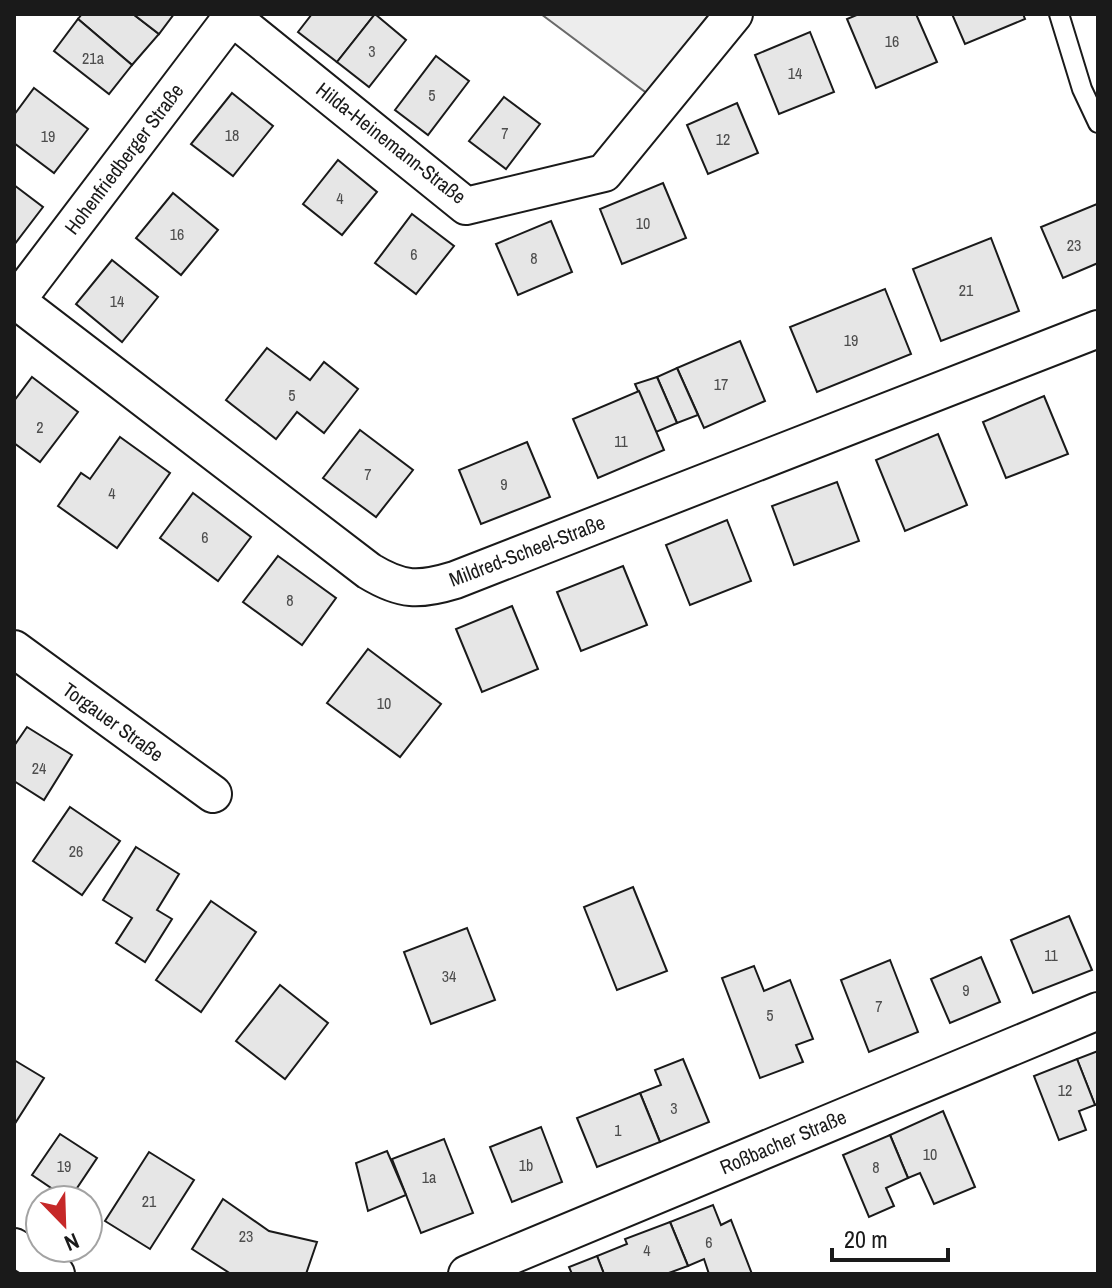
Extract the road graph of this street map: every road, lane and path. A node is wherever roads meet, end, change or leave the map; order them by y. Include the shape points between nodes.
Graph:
1 (734, 14) edge
2 (1059, 14) edge
3 (233, 15) edge
4 (1098, 123) edge
5 (15, 301) edge
6 (1098, 329) edge
7 (14, 649) edge
8 (213, 794) dead end
9 (1098, 1011) edge
10 (14, 1247) edge
11 (56, 1274) edge
12 (467, 1274) edge

1 - 3 street, Hilda-Heinemann-Straße via 604,173 466,206
2 - 4 lane
3 - 5 street, Hohenfriedberger Straße
5 - 6 street, Mildred-Scheel-Straße via 369,571 391,585 409,587 455,580
7 - 8 street, Torgauer Straße
9 - 12 street, Roßbacher Straße
10 - 11 street

